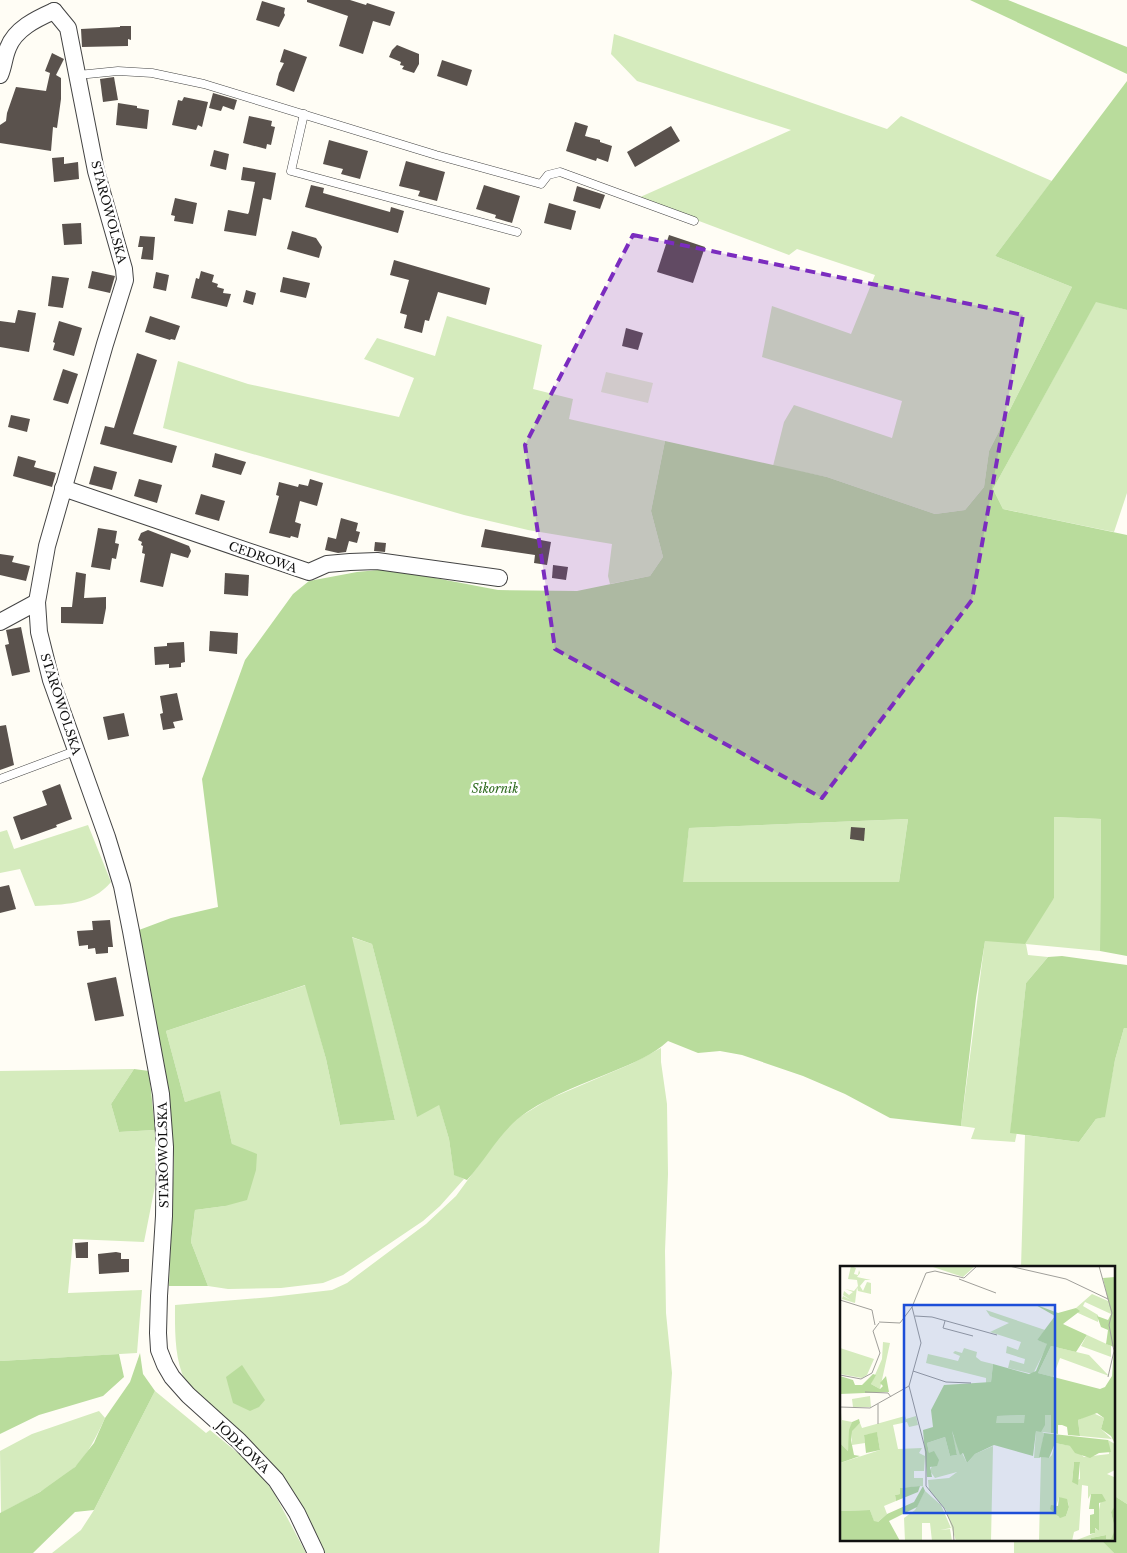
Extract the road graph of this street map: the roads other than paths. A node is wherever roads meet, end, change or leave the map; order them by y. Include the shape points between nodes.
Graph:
1 (57, 6) edge
2 (0, 75) edge
3 (78, 75) junction
4 (304, 114) junction
5 (694, 221) dead end
6 (517, 232) dead end
7 (63, 488) junction
8 (499, 578) dead end
9 (37, 602) junction
10 (0, 622) edge
11 (76, 751) junction
12 (0, 779) edge
13 (159, 1350) joint
14 (316, 1553) edge

1 - 2 street via 28,24 13,39
1 - 3 street, STAROWOLSKA via 68,28
3 - 4 lane via 118,71 152,73 204,84
3 - 7 street, STAROWOLSKA via 96,170 121,255 125,280
4 - 5 lane via 541,184 548,175 560,172
4 - 6 lane via 291,170
7 - 8 street, CEDROWA via 309,572 327,564 377,562
7 - 9 street, STAROWOLSKA via 47,546
9 - 10 street
9 - 11 street, STAROWOLSKA via 39,632 51,680
11 - 12 lane
11 - 13 street, STAROWOLSKA via 122,886 161,1094 165,1147
13 - 14 street, JODŁOWA via 172,1377 188,1395 276,1480 297,1513

